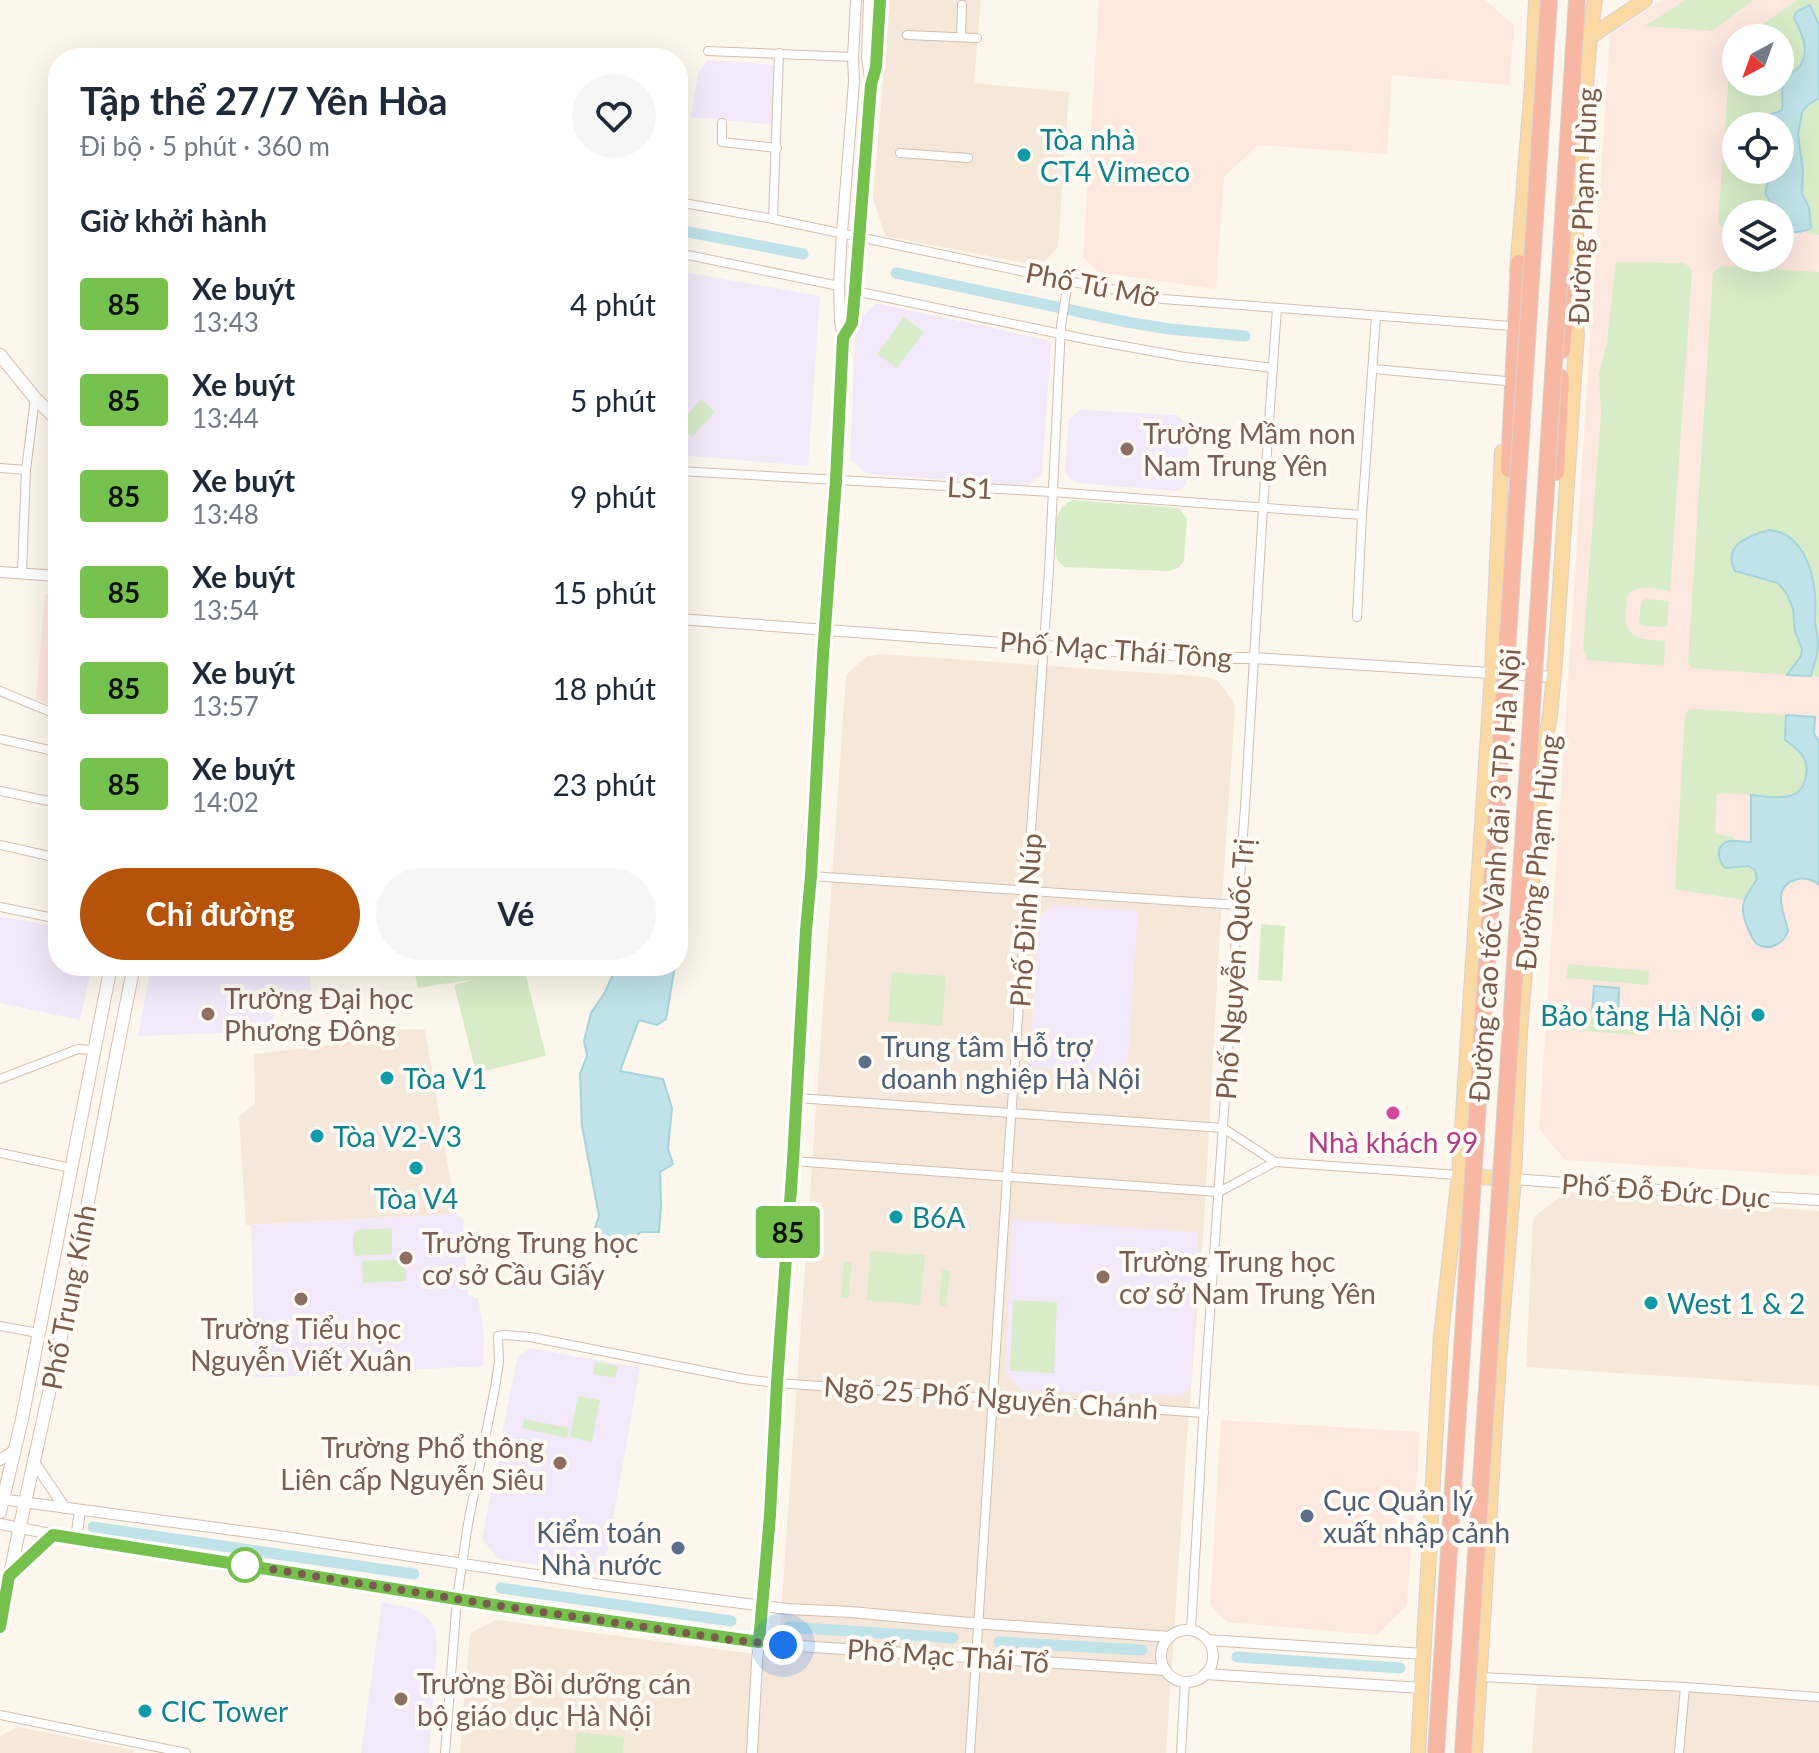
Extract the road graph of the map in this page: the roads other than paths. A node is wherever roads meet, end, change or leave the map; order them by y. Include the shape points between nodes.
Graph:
1 (856, 0) edge
2 (869, 0) edge
3 (880, 0) edge
4 (1577, 0) edge
5 (1645, 0) edge
6 (1537, 2) edge
7 (962, 5) dead end
8 (1597, 5) edge
9 (907, 35) dead end
10 (961, 37) junction
11 (1590, 37) junction
12 (977, 38) dead end
13 (708, 51) dead end
14 (779, 53) junction
15 (853, 57) junction
16 (867, 58) junction
17 (854, 82) junction
18 (871, 85) junction
19 (722, 123) dead end
20 (777, 148) junction
21 (900, 153) dead end
22 (968, 158) dead end
23 (688, 204) edge
24 (773, 219) junction
25 (842, 233) junction
26 (860, 237) junction
27 (688, 255) edge
28 (1519, 263) junction
29 (1068, 281) junction
30 (1573, 285) junction
31 (839, 286) junction
32 (855, 291) junction
33 (1277, 308) junction
34 (1376, 316) junction
35 (1511, 326) junction
36 (1060, 330) junction
37 (843, 338) junction
38 (0, 355) edge
39 (1273, 368) junction
40 (1374, 369) junction
41 (1506, 381) junction
42 (35, 398) junction
43 (48, 411) edge
44 (0, 468) edge
45 (26, 470) junction
46 (688, 472) edge
47 (836, 480) junction
48 (1052, 492) junction
49 (1263, 508) junction
50 (1362, 515) junction
51 (0, 572) edge
52 (22, 573) junction
53 (48, 575) edge
54 (1357, 617) dead end
55 (688, 620) edge
56 (825, 630) junction
57 (1044, 644) junction
58 (1254, 658) junction
59 (1492, 673) junction
60 (1554, 677) junction
61 (0, 691) edge
62 (48, 711) edge
63 (0, 739) edge
64 (48, 750) edge
65 (0, 791) edge
66 (48, 801) edge
67 (0, 845) edge
68 (1522, 847) junction
69 (48, 856) edge
70 (811, 876) junction
71 (1493, 883) junction
72 (1026, 892) junction
73 (1238, 905) junction
74 (0, 907) edge
75 (48, 917) edge
76 (109, 976) edge
77 (132, 976) edge
78 (93, 1050) junction
79 (0, 1079) edge
80 (797, 1098) junction
81 (1011, 1113) junction
82 (1223, 1128) junction
83 (0, 1153) edge
84 (793, 1161) junction
85 (1275, 1162) junction
86 (71, 1168) junction
87 (1459, 1175) junction
88 (1007, 1176) junction
89 (1514, 1179) junction
90 (1219, 1192) junction
91 (1819, 1200) edge
92 (0, 1326) edge
93 (38, 1333) junction
94 (499, 1361) junction
95 (488, 1362) dead end
96 (777, 1383) junction
97 (993, 1398) junction
98 (1204, 1413) junction
99 (13, 1451) junction
100 (0, 1460) edge
101 (34, 1462) junction
102 (2, 1499) edge
103 (25, 1502) junction
104 (65, 1508) junction
105 (80, 1511) junction
106 (0, 1512) edge
107 (0, 1524) edge
108 (19, 1528) junction
109 (53, 1535) junction
110 (76, 1539) junction
111 (462, 1565) junction
112 (9, 1576) junction
113 (457, 1598) junction
114 (762, 1606) junction
115 (978, 1623) junction
116 (0, 1627) edge
117 (1191, 1630) junction
118 (1170, 1637) junction
119 (1208, 1640) junction
120 (759, 1642) junction
121 (1424, 1654) junction
122 (976, 1657) junction
123 (1166, 1670) junction
124 (1205, 1674) junction
125 (1480, 1677) junction
126 (1185, 1681) junction
127 (1685, 1687) junction
128 (1422, 1688) junction
129 (1819, 1697) edge
130 (0, 1715) edge
131 (186, 1753) edge
132 (445, 1753) edge
133 (752, 1753) edge
134 (970, 1753) edge
135 (1181, 1753) edge
136 (1418, 1753) edge
137 (1436, 1753) edge
138 (1463, 1753) edge
139 (1475, 1753) edge
140 (1679, 1753) edge

1 - 15 street
2 - 16 street
3 - 18 street
4 - 68 highway, Đường cao tốc Vành đai 3 TP. Hà Nội, bridge
5 - 11 main road
6 - 28 main road, Đường Phạm Hùng
6 - 71 highway, Đường cao tốc Vành đai 3 TP. Hà Nội, bridge
7 - 10 street
8 - 11 main road, Đường Phạm Hùng
9 - 10 street
10 - 12 street
11 - 30 main road, Đường Phạm Hùng
13 - 14 street
14 - 15 street
14 - 20 street
15 - 17 street
16 - 17 street
16 - 18 street
17 - 25 street
18 - 26 street
19 - 20 street via 722,142
20 - 24 street
21 - 22 street
23 - 24 street, Phố Tú Mỡ
24 - 25 street, Phố Tú Mỡ
25 - 26 street, Phố Tú Mỡ
25 - 31 street
26 - 29 street, Phố Tú Mỡ
26 - 32 street
27 - 31 street
28 - 35 main road, Đường Phạm Hùng
28 - 71 highway, bridge via 1487,837
29 - 33 street, Phố Tú Mỡ via 1163,299
29 - 36 street, Phố Đinh Núp
30 - 60 main road, Đường Phạm Hùng via 1577,334
30 - 68 highway, bridge via 1563,334 1545,649
31 - 37 street
32 - 36 street, Phố Tú Mỡ
32 - 37 street via 852,323
33 - 34 street, Phố Tú Mỡ
33 - 39 street, Phố Nguyễn Quốc Trị
34 - 35 street, Phố Tú Mỡ
34 - 40 street
35 - 41 main road, Đường Phạm Hùng
36 - 39 street, Phố Tú Mỡ via 1184,357
36 - 48 street, Phố Đinh Núp
37 - 47 street
38 - 42 main road
39 - 49 street, Phố Nguyễn Quốc Trị
40 - 41 street
40 - 50 street
41 - 59 main road, Đường Phạm Hùng
42 - 43 main road
42 - 45 street
44 - 45 street
45 - 52 street
46 - 47 street, LS1
47 - 48 street, LS1
47 - 56 street
48 - 49 street, LS1
48 - 57 street, Phố Đinh Núp
49 - 50 street, LS1
49 - 58 street, Phố Nguyễn Quốc Trị
50 - 54 street
51 - 52 street
52 - 53 street
55 - 56 street, Phố Mạc Thái Tông
56 - 57 street, Phố Mạc Thái Tông
56 - 70 street
57 - 58 street, Phố Mạc Thái Tông
57 - 72 street, Phố Đinh Núp
58 - 59 street, Phố Mạc Thái Tông
58 - 73 street, Phố Nguyễn Quốc Trị
59 - 60 street, Phố Mạc Thái Tông
59 - 87 main road, Đường Phạm Hùng
60 - 89 main road, Đường Phạm Hùng via 1528,930
61 - 62 street
63 - 64 street
65 - 66 street
67 - 69 street
68 - 138 highway, Đường cao tốc Vành đai 3 TP. Hà Nội, bridge
70 - 72 street
70 - 80 street
71 - 137 highway, Đường cao tốc Vành đai 3 TP. Hà Nội, bridge
72 - 73 street
72 - 81 street, Phố Đinh Núp
73 - 82 street, Phố Nguyễn Quốc Trị
74 - 75 street
76 - 78 main road, Phố Trung Kính
77 - 101 main road, Phố Trung Kính
78 - 79 street via 78,1049
78 - 86 main road, Phố Trung Kính
80 - 81 street
80 - 84 street
81 - 82 street
81 - 88 street, Phố Đinh Núp
82 - 85 street
82 - 90 street, Phố Nguyễn Quốc Trị
83 - 86 street
84 - 88 street
84 - 96 street
85 - 87 street
85 - 90 street
86 - 93 main road, Phố Trung Kính
87 - 89 main road
87 - 121 main road, Đường Phạm Hùng via 1441,1336
88 - 90 street
88 - 97 street, Phố Đinh Núp
89 - 91 street, Phố Đỗ Đức Dục
89 - 125 main road, Đường Phạm Hùng
90 - 98 street, Phố Nguyễn Quốc Trị
92 - 93 street
93 - 99 main road, Phố Trung Kính
94 - 95 street
94 - 96 street, Ngõ 25 Phố Nguyễn Chánh via 498,1336 526,1336
94 - 111 street
96 - 97 street, Ngõ 25 Phố Nguyễn Chánh
96 - 114 street
97 - 98 street, Ngõ 25 Phố Nguyễn Chánh
97 - 115 street, Phố Đinh Núp
98 - 117 street, Phố Nguyễn Quốc Trị
99 - 100 street
99 - 102 main road, Phố Trung Kính
101 - 103 main road, Phố Trung Kính
101 - 104 street
102 - 103 street, Phố Mạc Thái Tổ
102 - 106 main road, Phố Trung Kính
103 - 104 street, Phố Mạc Thái Tổ
103 - 108 main road, Phố Trung Kính
104 - 105 street, Phố Mạc Thái Tổ
105 - 110 street
105 - 111 street, Phố Mạc Thái Tổ
107 - 108 street, Phố Mạc Thái Tổ
108 - 109 street, Phố Mạc Thái Tổ
108 - 112 main road, Phố Trung Kính
109 - 110 street, Phố Mạc Thái Tổ
109 - 112 street
110 - 113 street, Phố Mạc Thái Tổ
111 - 113 street
111 - 114 street, Phố Mạc Thái Tổ
112 - 116 main road, Phố Trung Kính
113 - 120 street, Phố Mạc Thái Tổ
113 - 132 street
114 - 115 street, Phố Mạc Thái Tổ
114 - 120 street
115 - 118 street, Phố Mạc Thái Tổ
115 - 122 street, Phố Đinh Núp
117 - 118 street
117 - 119 street
118 - 123 street via 1161,1653
119 - 121 street
119 - 124 street via 1213,1658
120 - 122 street, Phố Mạc Thái Tổ
120 - 133 street
121 - 128 main road, Đường Phạm Hùng
122 - 123 street, Phố Mạc Thái Tổ
122 - 134 street, Phố Đinh Núp
123 - 126 street
124 - 126 street
124 - 128 street
125 - 127 street
125 - 139 main road, Đường Phạm Hùng
126 - 135 street
127 - 129 street
127 - 140 street
128 - 136 main road, Đường Phạm Hùng
130 - 131 street

